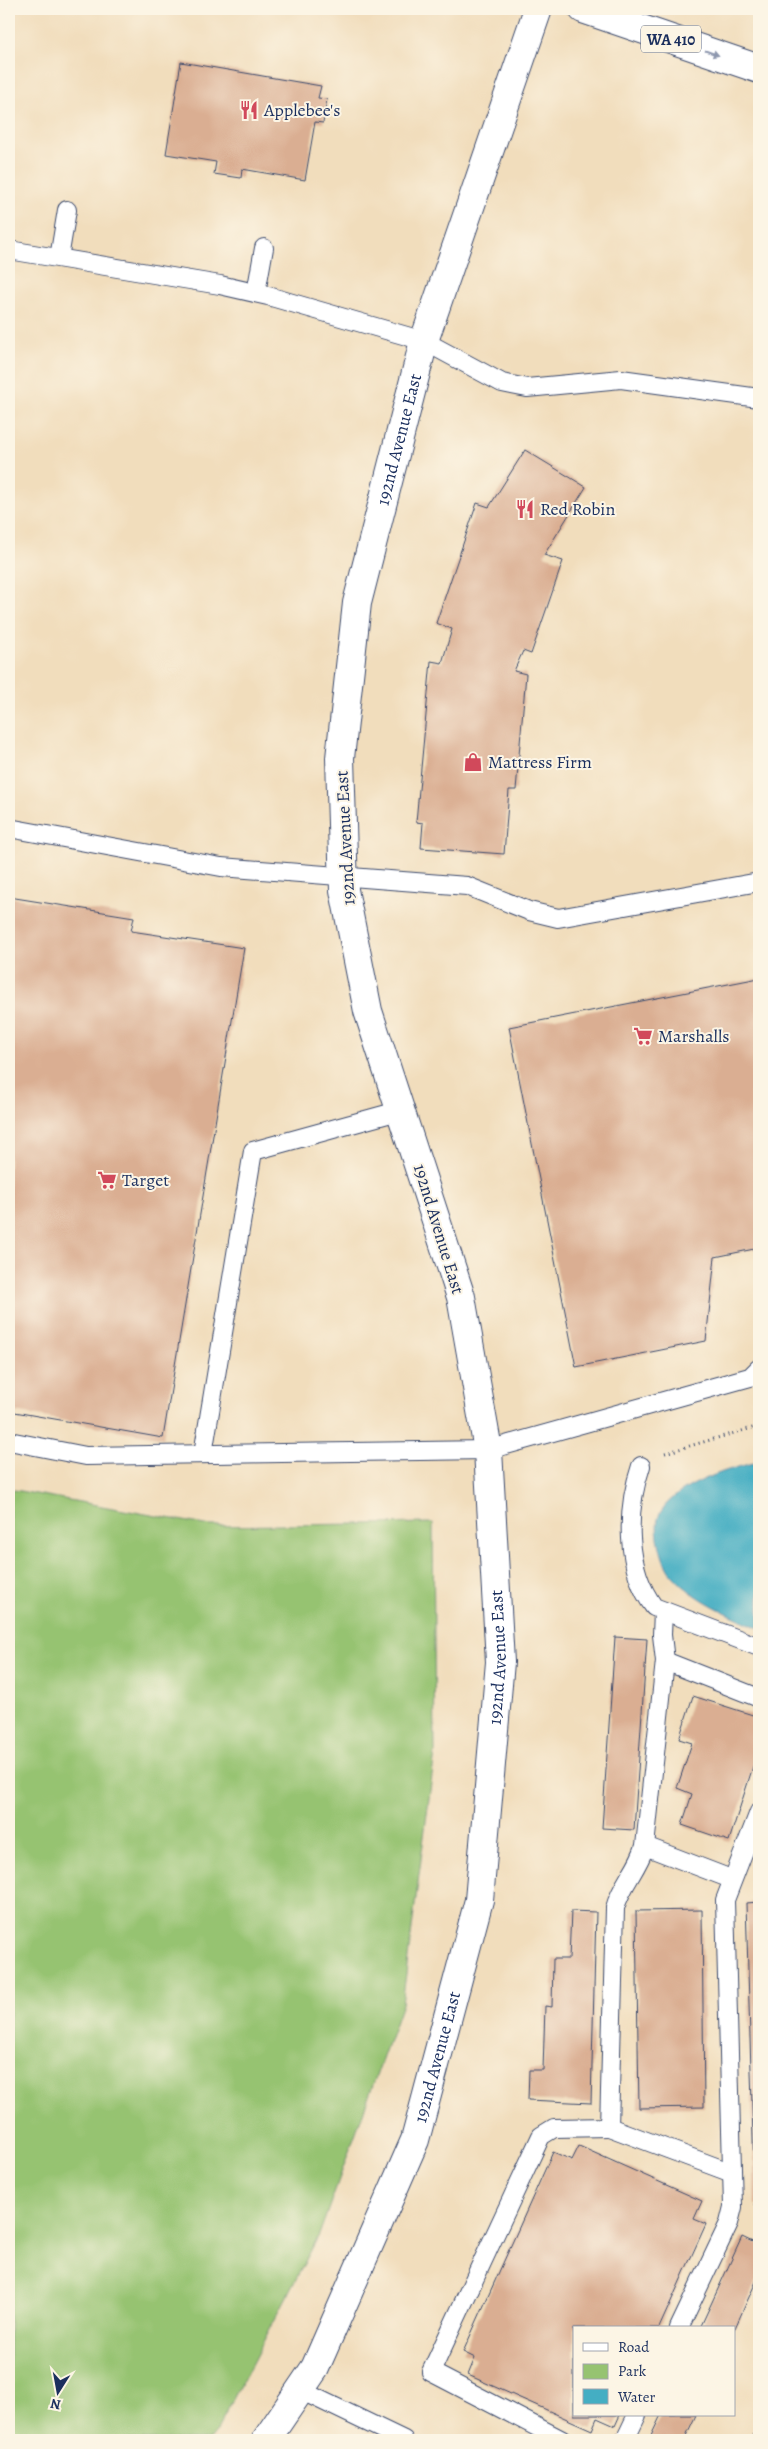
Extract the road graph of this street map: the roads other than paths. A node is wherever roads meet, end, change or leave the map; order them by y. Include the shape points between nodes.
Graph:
1 (538, 9) edge
2 (583, 9) edge
3 (759, 68) edge
4 (67, 210) dead end
5 (264, 248) dead end
6 (9, 250) edge
7 (59, 258) junction
8 (256, 293) junction
9 (424, 341) junction
10 (759, 398) edge
11 (9, 828) edge
12 (344, 876) junction
13 (759, 882) edge
14 (402, 1110) junction
15 (759, 1368) edge
16 (9, 1442) edge
17 (488, 1450) junction
18 (203, 1454) junction
19 (641, 1466) road end
20 (663, 1610) junction
21 (759, 1647) edge
22 (665, 1661) junction
23 (759, 1698) edge
24 (759, 1812) edge
25 (645, 1846) junction
26 (731, 1880) junction
27 (609, 2127) junction
28 (732, 2173) junction
29 (680, 2326) edge
30 (300, 2390) junction
31 (637, 2416) edge
32 (266, 2440) edge
33 (404, 2440) edge
34 (562, 2440) edge
35 (626, 2440) edge

1 - 9 main road, 192nd Avenue East
2 -> 3 main road, WA 410
4 - 7 lane
5 - 8 lane
6 - 7 lane
7 - 8 lane
8 - 9 lane
9 - 10 lane via 502,383 527,388 621,379
9 - 12 main road, 192nd Avenue East via 357,603 340,758
11 - 12 lane via 221,867
12 - 13 lane via 467,886 558,918
12 - 14 main road, 192nd Avenue East via 368,1011
14 - 17 main road, 192nd Avenue East via 461,1297
14 - 18 lane via 253,1151
15 - 17 lane via 750,1377
16 - 18 lane via 86,1456
17 - 18 lane
17 - 30 main road, 192nd Avenue East via 500,1662 479,1900 415,2140 315,2368
19 - 20 lane via 633,1490 630,1528 636,1565 646,1597 654,1607
20 - 21 lane
20 - 22 lane
22 - 23 lane
22 - 25 lane
24 - 26 lane
25 - 26 lane
25 - 27 lane via 640,1862 620,1891 615,1908
26 - 28 lane via 724,1900
27 - 28 lane
27 - 34 lane via 554,2128 542,2136 431,2372
28 - 29 lane via 733,2207 729,2223
30 - 32 main road, 192nd Avenue East
30 - 33 lane
31 - 35 lane

